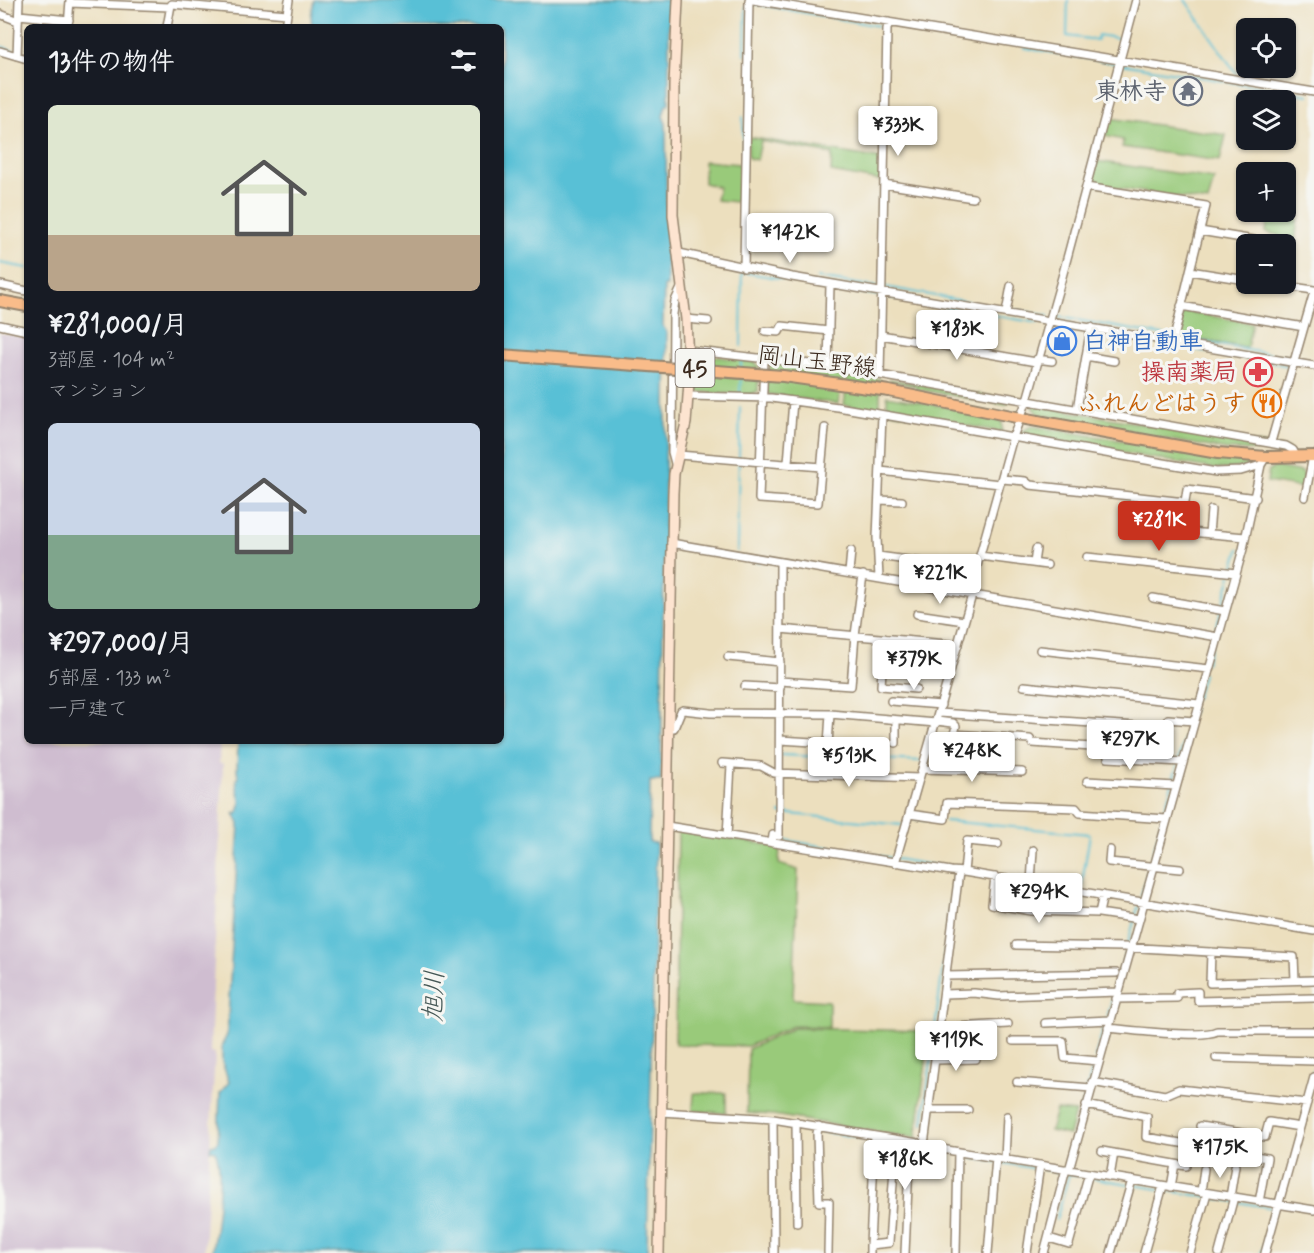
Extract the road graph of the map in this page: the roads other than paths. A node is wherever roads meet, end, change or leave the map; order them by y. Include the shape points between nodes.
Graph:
1 (19, 0) edge
2 (289, 0) edge
3 (678, 0) edge
4 (1136, 0) edge
5 (70, 1) edge
6 (750, 1) edge
7 (106, 2) edge
8 (139, 3) edge
9 (171, 4) edge
10 (0, 14) edge
11 (287, 14) junction
12 (19, 18) junction
13 (69, 24) edge
14 (168, 24) edge
15 (285, 24) edge
16 (889, 24) junction
17 (0, 52) edge
18 (17, 53) junction
19 (24, 57) edge
20 (1119, 63) junction
21 (1314, 92) edge
22 (884, 184) junction
23 (1086, 187) junction
24 (973, 198) dead end
25 (1200, 231) junction
26 (1236, 237) edge
27 (679, 253) junction
28 (742, 268) junction
29 (1190, 271) junction
30 (1236, 278) edge
31 (0, 285) edge
32 (682, 285) junction
33 (1011, 286) dead end
34 (830, 287) junction
35 (1296, 288) edge
36 (24, 290) edge
37 (1313, 291) edge
38 (882, 292) junction
39 (0, 301) edge
40 (24, 305) edge
41 (1181, 306) junction
42 (1006, 310) junction
43 (1051, 317) junction
44 (686, 319) junction
45 (708, 321) dead end
46 (0, 325) edge
47 (1302, 327) junction
48 (24, 330) edge
49 (1091, 330) junction
50 (765, 331) dead end
51 (829, 331) junction
52 (881, 335) junction
53 (1173, 339) junction
54 (688, 350) junction
55 (504, 355) edge
56 (1086, 356) junction
57 (764, 360) junction
58 (1036, 361) junction
59 (1114, 361) dead end
60 (1052, 362) dead end
61 (1293, 362) junction
62 (828, 366) junction
63 (1314, 366) edge
64 (880, 375) junction
65 (689, 396) junction
66 (762, 399) junction
67 (1027, 400) junction
68 (793, 401) junction
69 (1077, 409) junction
70 (882, 415) junction
71 (1021, 418) junction
72 (825, 428) dead end
73 (1013, 436) junction
74 (1271, 442) junction
75 (679, 455) junction
76 (1296, 456) junction
77 (1313, 456) edge
78 (760, 461) junction
79 (1264, 461) junction
80 (788, 463) junction
81 (821, 466) junction
82 (676, 467) junction
83 (1246, 470) junction
84 (880, 471) junction
85 (1258, 480) junction
86 (1001, 481) junction
87 (1305, 497) dead end
88 (1148, 498) junction
89 (1256, 498) junction
90 (879, 500) junction
91 (902, 501) dead end
92 (1179, 501) junction
93 (1211, 510) dead end
94 (1176, 531) junction
95 (1209, 534) junction
96 (1245, 537) junction
97 (671, 543) junction
98 (1036, 549) dead end
99 (851, 551) dead end
100 (878, 556) junction
101 (980, 556) junction
102 (1087, 557) dead end
103 (922, 562) dead end
104 (1034, 563) junction
105 (780, 564) junction
106 (1047, 565) dead end
107 (1233, 572) junction
108 (849, 573) junction
109 (863, 577) junction
110 (879, 578) junction
111 (972, 595) junction
112 (1153, 598) dead end
113 (1222, 610) junction
114 (917, 614) dead end
115 (962, 621) junction
116 (780, 628) junction
117 (855, 635) junction
118 (1218, 637) junction
119 (884, 638) junction
120 (956, 644) junction
121 (1040, 650) dead end
122 (728, 657) dead end
123 (777, 662) junction
124 (1209, 669) junction
125 (745, 686) dead end
126 (778, 686) junction
127 (1024, 686) dead end
128 (916, 689) dead end
129 (891, 701) dead end
130 (1198, 704) junction
131 (778, 714) junction
132 (830, 714) junction
133 (937, 715) junction
134 (896, 720) junction
135 (1194, 721) junction
136 (668, 728) junction
137 (780, 740) junction
138 (829, 743) junction
139 (896, 744) dead end
140 (1180, 762) junction
141 (722, 764) dead end
142 (731, 765) junction
143 (922, 769) junction
144 (1022, 772) dead end
145 (777, 773) junction
146 (826, 775) junction
147 (919, 778) junction
148 (1087, 781) dead end
149 (1173, 786) junction
150 (909, 814) junction
151 (1164, 819) junction
152 (667, 826) junction
153 (727, 836) junction
154 (772, 843) junction
155 (998, 844) dead end
156 (1033, 850) dead end
157 (1110, 850) dead end
158 (895, 859) junction
159 (1150, 866) junction
160 (1180, 869) dead end
161 (958, 872) junction
162 (994, 879) junction
163 (1031, 883) junction
164 (1102, 897) junction
165 (1143, 902) junction
166 (1099, 913) junction
167 (1136, 918) junction
168 (1314, 931) edge
169 (1016, 945) dead end
170 (1127, 948) junction
171 (1211, 952) junction
172 (1116, 972) dead end
173 (946, 976) junction
174 (1295, 980) junction
175 (1314, 980) edge
176 (1116, 993) junction
177 (944, 994) junction
178 (1314, 998) edge
179 (1107, 1022) junction
180 (1045, 1023) dead end
181 (1008, 1024) dead end
182 (939, 1028) junction
183 (1314, 1031) edge
184 (1013, 1041) dead end
185 (991, 1045) dead end
186 (937, 1046) junction
187 (1216, 1058) dead end
188 (976, 1059) dead end
189 (936, 1060) junction
190 (1096, 1061) junction
191 (1314, 1061) edge
192 (1314, 1077) edge
193 (1017, 1082) dead end
194 (1089, 1086) junction
195 (1305, 1103) junction
196 (1086, 1106) junction
197 (929, 1110) junction
198 (968, 1110) dead end
199 (662, 1112) junction
200 (1007, 1116) dead end
201 (773, 1119) junction
202 (796, 1125) junction
203 (1200, 1126) dead end
204 (1298, 1127) junction
205 (818, 1129) junction
206 (874, 1141) junction
207 (889, 1143) junction
208 (910, 1145) junction
209 (924, 1145) junction
210 (1102, 1151) dead end
211 (958, 1154) junction
212 (1114, 1154) junction
213 (1005, 1159) junction
214 (996, 1160) junction
215 (1174, 1164) junction
216 (1186, 1166) dead end
217 (1235, 1166) dead end
218 (1039, 1168) junction
219 (1204, 1169) dead end
220 (1066, 1171) junction
221 (1088, 1176) junction
222 (1110, 1177) junction
223 (1131, 1183) junction
224 (1171, 1187) junction
225 (1162, 1188) junction
226 (1205, 1194) junction
227 (1233, 1199) junction
228 (1259, 1202) junction
229 (1279, 1205) junction
230 (1314, 1210) edge
231 (797, 1222) dead end
232 (1050, 1239) junction
233 (870, 1249) edge
234 (659, 1253) edge
235 (774, 1253) edge
236 (828, 1253) edge
237 (905, 1253) edge
238 (956, 1253) edge
239 (988, 1253) edge
240 (1027, 1253) edge
241 (1044, 1253) edge
242 (1111, 1253) edge
243 (1144, 1253) edge
244 (1190, 1253) edge
245 (1219, 1253) edge
246 (1265, 1253) edge

1 - 12 street
2 - 11 street
3 - 27 street via 674,215
4 - 20 street
5 - 7 street
5 - 13 street
6 - 16 street
6 - 28 street
7 - 8 street
8 - 9 street
9 - 11 street
9 - 14 street
10 - 12 street
11 - 15 street
12 - 13 street
12 - 18 street
16 - 20 street
16 - 22 street
17 - 18 street
18 - 19 street
20 - 21 street
20 - 23 street
22 - 24 street
22 - 38 street
23 - 25 street via 1206,206
23 - 43 street
25 - 26 street
25 - 29 street
27 - 28 street
27 - 32 street
28 - 34 street
29 - 30 street
29 - 41 street
31 - 36 street
32 - 44 street
32 - 82 street via 673,314 672,452
33 - 42 street
34 - 38 street
34 - 51 street
35 - 37 street
37 - 47 street
38 - 42 street
38 - 52 street
39 - 40 main road
41 - 47 street
41 - 53 street
42 - 43 street
43 - 49 street
43 - 58 street
44 - 45 street
44 - 54 street
46 - 48 street
47 - 61 street
49 - 53 street
49 - 56 street
50 - 51 street via 779,332 782,326
51 - 62 street
52 - 58 street
52 - 64 street
53 - 61 street
54 - 57 street
54 - 65 street
55 - 71 main road, 岡山玉野線 / 45, bridge via 783,376 889,391
56 - 59 street
56 - 69 street
57 - 62 street
57 - 66 street
58 - 60 street
58 - 67 street
61 - 63 street
61 - 74 street
62 - 64 street
64 - 67 street
65 - 66 street
65 - 75 street
66 - 68 street
66 - 78 street
67 - 69 street
67 - 71 street
68 - 70 street
68 - 80 street
69 - 74 street
70 - 73 street
70 - 84 street
71 - 73 street
71 - 79 main road, 岡山玉野線 / 45
72 - 81 street
73 - 83 street via 1216,472
73 - 86 street
74 - 76 street via 1289,446
75 - 78 street
75 - 82 street
76 - 77 main road, 岡山玉野線 / 45
76 - 79 main road, 岡山玉野線 / 45
77 - 87 street
78 - 80 street
78 - 81 street via 759,499 818,502
79 - 83 street
79 - 85 street
80 - 81 street
82 - 97 street
83 - 85 street
84 - 86 street
84 - 90 street
85 - 89 street
86 - 88 street
86 - 101 street
88 - 92 street
88 - 94 street via 1146,528
89 - 92 street via 1187,489 1185,502
89 - 96 street
90 - 91 street
90 - 100 street
92 - 94 street
93 - 95 street
94 - 95 street
95 - 96 street
96 - 107 street
97 - 105 street
97 - 136 street
98 - 104 street
99 - 108 street
100 - 103 street
100 - 110 street
101 - 104 street
101 - 111 street
102 - 107 street
104 - 106 street
105 - 108 street
105 - 116 street
107 - 113 street
108 - 109 street
109 - 110 street
109 - 117 street
110 - 111 street
111 - 115 street
111 - 118 street
112 - 113 street
113 - 118 street
114 - 115 street
115 - 120 street
116 - 117 street
116 - 123 street
117 - 119 street
117 - 126 street via 851,686
118 - 124 street
119 - 120 street
119 - 128 street via 881,686
120 - 133 street
121 - 124 street
122 - 123 street
123 - 126 street
124 - 130 street
125 - 126 street
126 - 131 street
127 - 130 street
129 - 133 street
130 - 135 street
131 - 132 street
131 - 136 street via 683,710 674,728
131 - 137 street
132 - 134 street
132 - 138 street
133 - 134 street
133 - 135 street via 1167,728 1168,719
133 - 140 street via 956,726 954,734 1107,748 1108,758
133 - 143 street
134 - 139 street
135 - 140 street
136 - 152 street
137 - 138 street
137 - 145 street
138 - 146 street
140 - 149 street
141 - 142 street
142 - 145 street via 761,766
142 - 153 street
143 - 144 street
143 - 147 street
145 - 146 street
145 - 154 street via 777,835 773,835
146 - 147 street
147 - 150 street
148 - 149 street
149 - 151 street
150 - 151 street via 945,819 947,803 1076,808 1080,813
150 - 158 street
151 - 159 street
152 - 153 street
152 - 199 street
153 - 154 street
154 - 158 street
155 - 161 street via 967,840
156 - 163 street
157 - 159 street via 1108,862
158 - 161 street
159 - 160 street
159 - 165 street
161 - 162 street
161 - 173 street
162 - 163 street
162 - 166 street via 992,904 1031,911
163 - 164 street
164 - 165 street
164 - 166 street
165 - 167 street
165 - 168 street
166 - 167 street
167 - 170 street
169 - 170 street
170 - 171 street
170 - 176 street
171 - 174 street via 1294,957
171 - 174 street via 1210,983
172 - 173 street
173 - 177 street
174 - 175 street
176 - 177 street
176 - 178 street via 1198,992 1198,1001
176 - 179 street
177 - 182 street
179 - 180 street
179 - 183 street via 1193,1034
179 - 190 street
181 - 182 street
182 - 186 street
184 - 190 street via 1063,1041 1065,1058
185 - 186 street
186 - 189 street
187 - 191 street
188 - 189 street
189 - 197 street
190 - 194 street
192 - 195 street
193 - 194 street
194 - 195 street via 1165,1095 1179,1089
194 - 196 street
195 - 204 street
196 - 220 street
196 - 228 street via 1147,1117 1146,1137 1267,1158
197 - 198 street
197 - 209 street
199 - 201 street
199 - 234 street
200 - 213 street
201 - 202 street
201 - 235 street
202 - 205 street
202 - 231 street
203 - 204 street via 1265,1137 1269,1122
204 - 229 street
205 - 206 street
205 - 236 street via 819,1202 829,1202
206 - 207 street
206 - 207 street
206 - 233 street
207 - 208 street
207 - 233 street via 895,1153 889,1243
208 - 209 street
208 - 237 street
209 - 211 street
210 - 212 street
211 - 214 street
211 - 238 street
212 - 215 street
212 - 222 street
213 - 214 street
213 - 218 street
214 - 239 street
215 - 216 street
215 - 224 street
217 - 227 street
218 - 220 street
218 - 240 street
219 - 226 street
220 - 221 street
220 - 232 street
221 - 222 street
221 - 232 street via 1069,1244
222 - 223 street
223 - 225 street
223 - 242 street
224 - 225 street
224 - 226 street
225 - 243 street
226 - 227 street
226 - 244 street
227 - 228 street
227 - 245 street
228 - 229 street
229 - 230 street
229 - 246 street
232 - 241 street

